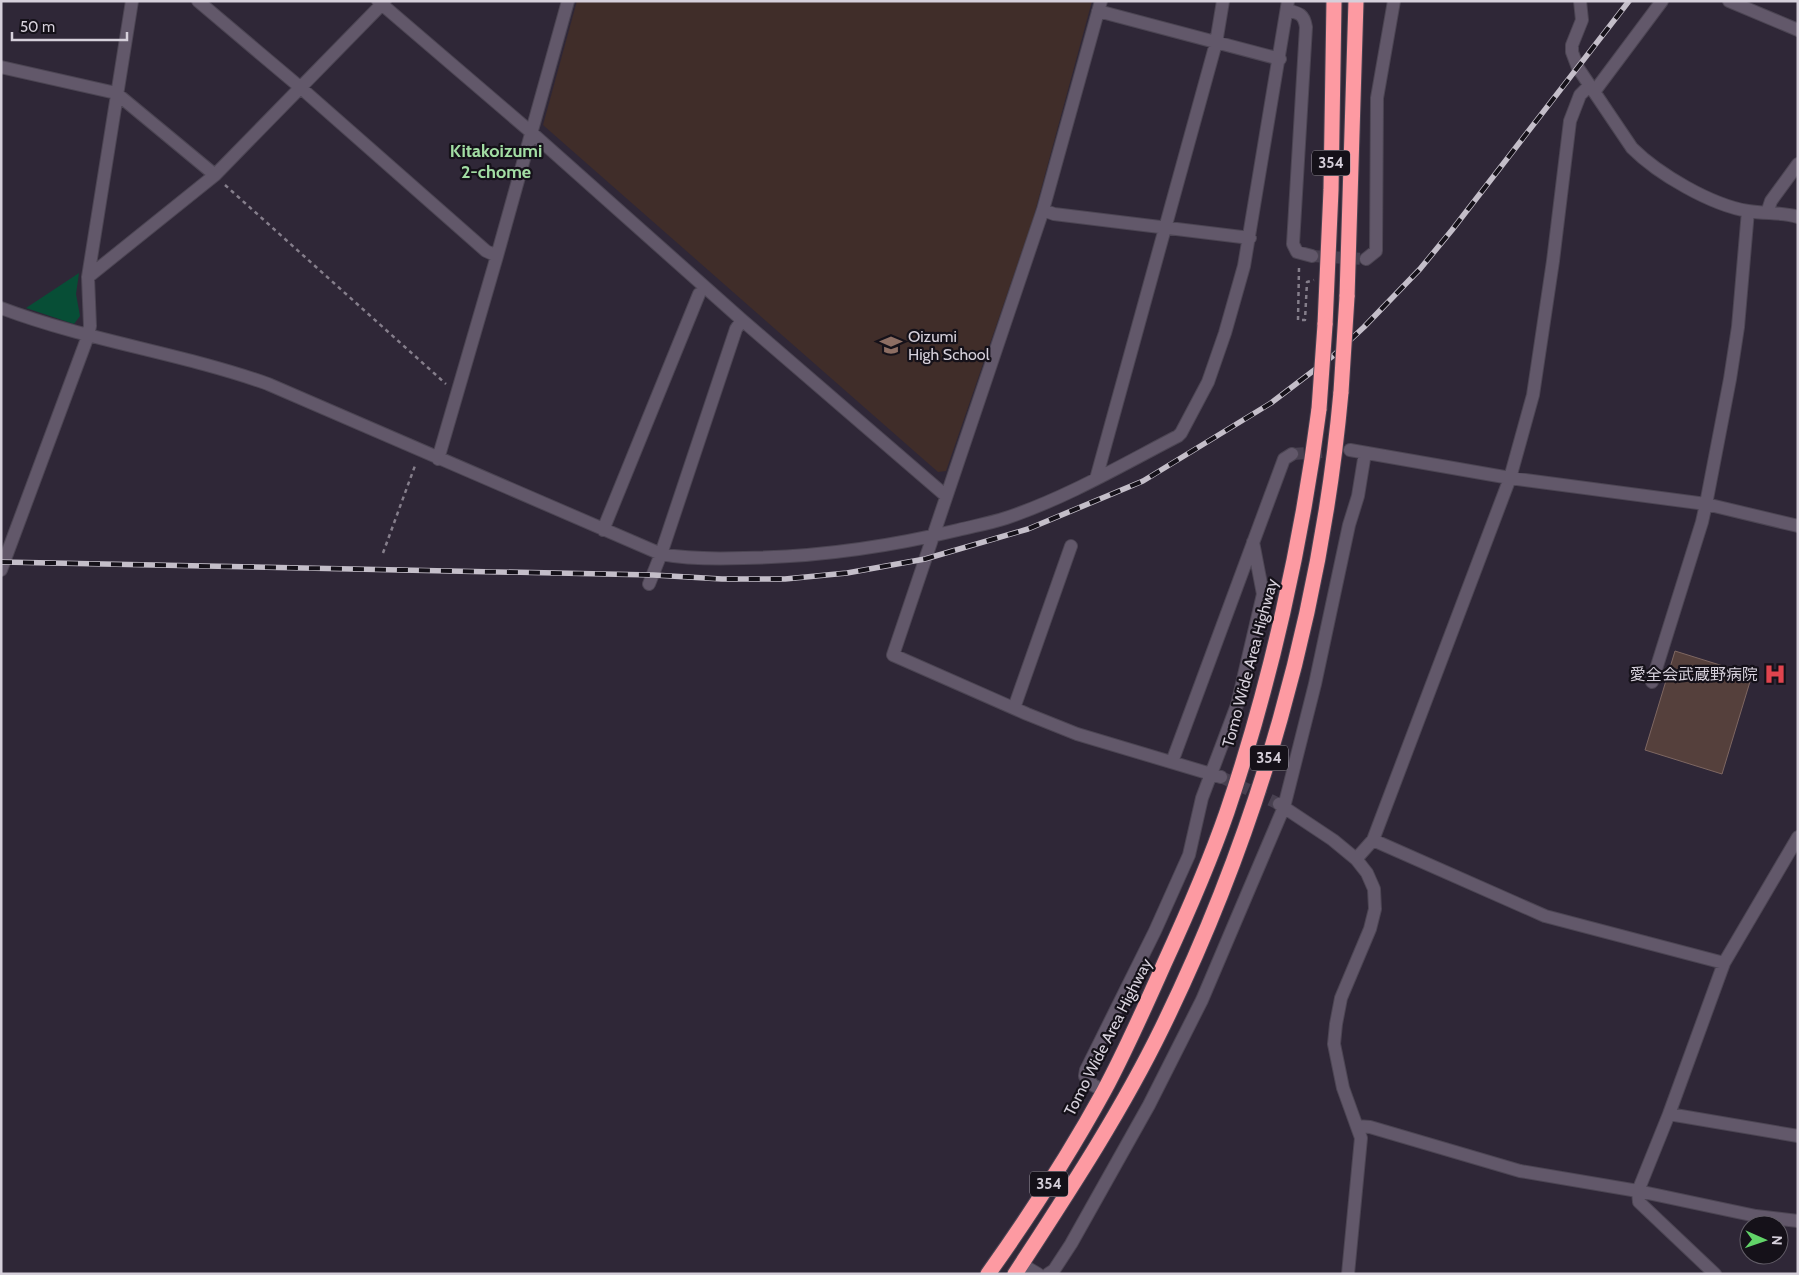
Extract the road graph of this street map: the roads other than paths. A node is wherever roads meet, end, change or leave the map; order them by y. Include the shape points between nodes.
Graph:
1 (132, 1) edge
2 (198, 1) edge
3 (1223, 1) edge
4 (1334, 1) edge
5 (1356, 1) edge
6 (1394, 1) edge
7 (1580, 1) edge
8 (1662, 1) edge
9 (1729, 1) edge
10 (382, 2) edge
11 (564, 3) edge
12 (1288, 5) edge
13 (1100, 6) edge
14 (1798, 30) edge
15 (1216, 43) junction
16 (1280, 60) junction
17 (1, 67) edge
18 (300, 88) junction
19 (1592, 89) junction
20 (116, 93) junction
21 (532, 133) junction
22 (1798, 164) edge
23 (215, 175) junction
24 (1043, 210) junction
25 (1748, 211) junction
26 (1767, 213) junction
27 (1798, 217) edge
28 (1164, 228) junction
29 (1250, 238) junction
30 (1371, 255) dead end
31 (497, 256) junction
32 (1312, 256) tunnel mouth
33 (88, 277) junction
34 (699, 294) dead end
35 (1, 308) edge
36 (742, 320) junction
37 (88, 336) junction
38 (1350, 450) tunnel mouth
39 (1364, 452) junction
40 (1292, 454) dead end
41 (438, 459) junction
42 (1510, 478) junction
43 (1096, 479) junction
44 (946, 496) junction
45 (1706, 504) junction
46 (1798, 526) edge
47 (604, 530) junction
48 (932, 536) junction
49 (1253, 542) junction
50 (1071, 546) dead end
51 (661, 554) junction
52 (1, 570) edge
53 (649, 584) dead end
54 (1652, 682) dead end
55 (1014, 708) junction
56 (1172, 762) junction
57 (1216, 776) junction
58 (1282, 806) junction
59 (1798, 837) edge
60 (1373, 840) junction
61 (1356, 859) junction
62 (1724, 963) junction
63 (1104, 1091) junction
64 (1669, 1114) junction
65 (1356, 1126) junction
66 (1798, 1136) edge
67 (1638, 1191) junction
68 (1798, 1221) edge
69 (1018, 1269) edge
70 (988, 1274) edge
71 (1038, 1274) edge
72 (1048, 1274) edge
73 (1348, 1274) edge
74 (1715, 1274) edge

1 - 20 street
2 - 18 street
3 - 15 street
4 - 63 highway, Tomo Wide Area Highway / 354, bridge via 1331,190 1319,409 1286,598 1258,709 1227,811 1168,956
5 - 69 highway, 354, bridge via 1341,392 1318,558 1290,686 1256,803 1216,908 1161,1029 1123,1101
6 - 30 street via 1377,98
7 - 19 street via 1582,20 1572,52
8 - 19 street
9 - 14 street
10 - 18 street
10 - 21 street
11 - 21 street
12 - 16 street
12 - 32 street via 1300,13 1306,27 1293,244 1297,252
13 - 15 street
13 - 24 street
15 - 16 street
15 - 28 street
16 - 29 street
17 - 20 street
18 - 23 street
18 - 31 street via 486,251
19 - 25 street via 1632,148 1656,170 1721,203
19 - 42 street via 1580,95 1570,121 1533,395
20 - 23 street
20 - 33 street
21 - 31 street
21 - 36 street
22 - 26 street via 1771,202
23 - 33 street
24 - 28 street
24 - 44 street
25 - 26 street
25 - 45 street via 1738,327
26 - 27 street
28 - 29 street
28 - 43 street
29 - 43 street via 1237,296 1208,382 1181,432
31 - 41 street
33 - 37 street
34 - 47 street
35 - 37 street
36 - 44 street
36 - 51 street via 736,329
37 - 41 street via 268,384
37 - 52 street
38 - 39 street
39 - 42 street
39 - 58 street via 1358,496 1315,684
40 - 49 street via 1284,459
41 - 47 street
42 - 45 street
42 - 60 street
43 - 48 street via 1006,518
44 - 48 street
45 - 46 street
45 - 54 street
47 - 51 street
48 - 51 street via 799,557 720,559
48 - 55 street via 893,655
49 - 56 street
49 - 57 street via 1263,594 1237,706
50 - 55 street
51 - 53 street
55 - 56 street via 1077,734
56 - 57 street
57 - 63 street via 1202,798 1189,855 1086,1070 1086,1076 1093,1085
58 - 61 street via 1334,840
58 - 72 street via 1198,1009 1149,1105 1071,1244
59 - 62 street
60 - 61 street
60 - 62 street via 1545,916
61 - 65 street via 1374,888 1375,909 1341,998 1334,1044 1343,1088
62 - 64 street
63 - 70 highway, Tomo Wide Area Highway / 354 via 1033,1210
64 - 66 street
64 - 67 street
65 - 67 street via 1370,1127 1520,1171
65 - 73 street via 1361,1138 1360,1158
67 - 68 street via 1756,1216
67 - 74 street via 1639,1202
69 - 71 street

